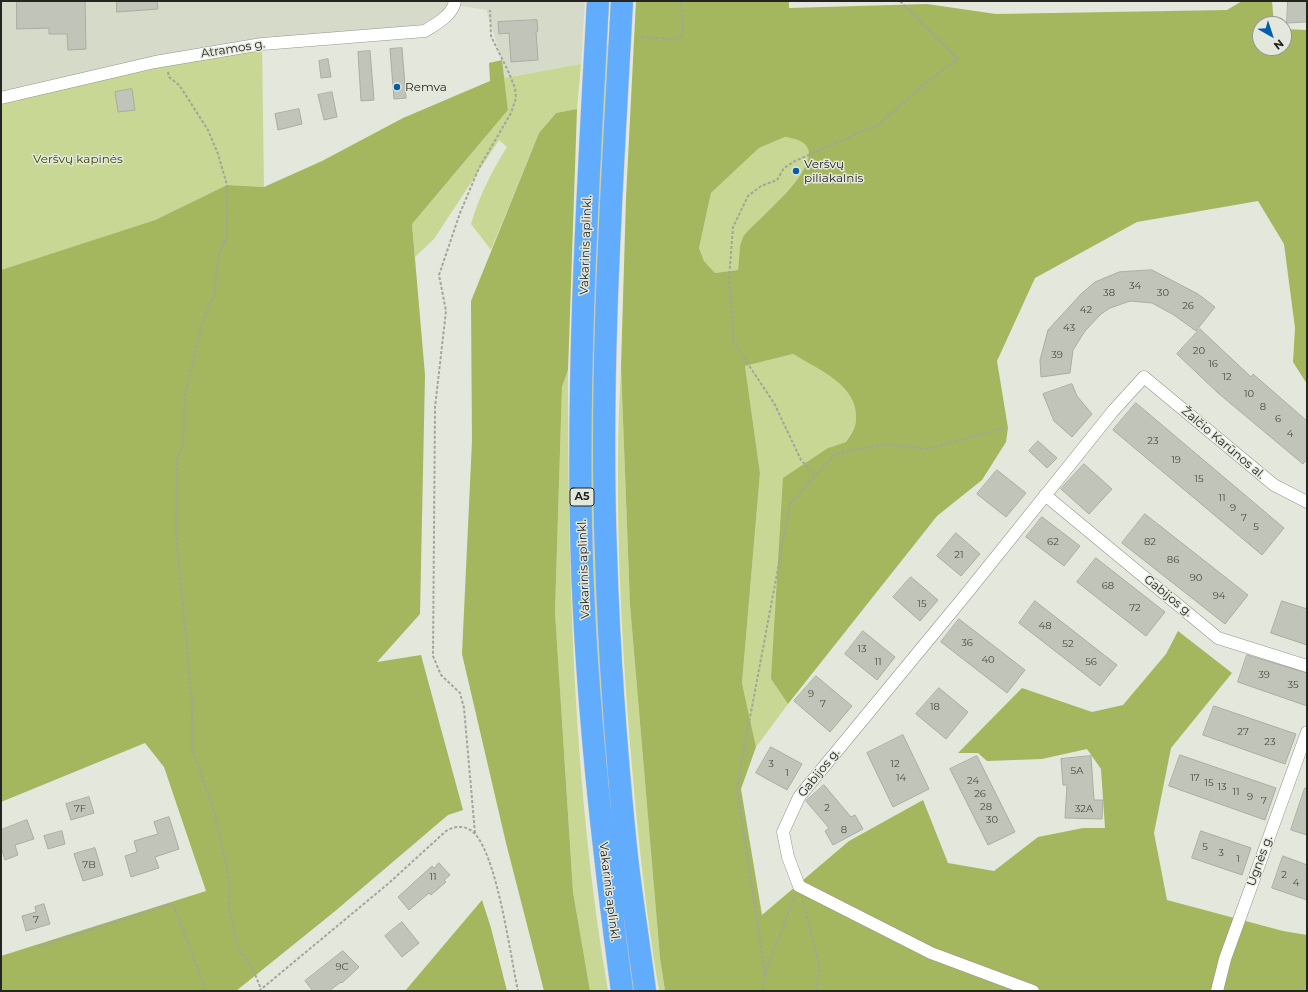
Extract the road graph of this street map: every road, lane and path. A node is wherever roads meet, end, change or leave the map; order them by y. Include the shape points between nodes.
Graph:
1 (455, 1) edge
2 (598, 1) edge
3 (622, 1) edge
4 (681, 1) edge
5 (900, 1) edge
6 (490, 10) dead end
7 (641, 36) dead end
8 (163, 61) junction
9 (1, 98) edge
10 (1144, 377) joint
11 (1004, 428) dead end
12 (815, 476) junction
13 (1045, 495) junction
14 (1307, 502) edge
15 (1307, 666) edge
16 (1307, 732) edge
17 (475, 833) junction
18 (799, 886) junction
19 (38, 947) dead end
20 (765, 973) junction
21 (260, 990) edge
22 (206, 991) edge
23 (518, 991) edge
24 (622, 991) edge
25 (645, 991) edge
26 (762, 991) edge
27 (816, 991) edge
28 (1033, 991) edge
29 (1217, 991) edge

1 - 8 street, Atramos g. via 448,14 424,31 262,44
2 - 24 highway, Vakarinis aplinkl. / A5 via 588,191 582,410 582,564 590,714 605,864
3 - 25 highway, Vakarinis aplinkl. / A5 via 612,187 605,404 606,553 613,702
4 - 7 path via 683,32 679,38
5 - 12 path via 958,59 928,81 879,124 784,168 777,180 761,186 748,196 733,227 729,279 734,343 774,403 801,460
6 - 17 path via 491,36 515,88 516,98 511,113 479,168 460,213 439,275 446,311 435,407 433,656 442,675 460,693 464,708
8 - 9 street, Atramos g.
8 - 21 path via 169,77 183,91 208,130 227,184 227,236 220,254 214,296 203,318 185,396 183,446 177,460 176,532 192,702 192,749 215,814 230,883 229,907 238,948 252,967
10 - 13 street, Gabijos g. via 1112,411
10 - 14 street, Žalčio Karūnos al. via 1274,485
11 - 12 path via 927,449 887,444 836,453
12 - 20 path via 790,504 736,787
13 - 15 street, Gabijos g. via 1218,638
13 - 18 street, Gabijos g. via 799,797 783,832 788,857
16 - 29 street, Ugnės g. via 1225,959
17 - 21 path via 455,826 446,831 389,883
17 - 23 path via 484,846 496,884
18 - 20 path
18 - 27 path via 820,968
18 - 28 street via 931,953
19 - 22 path via 167,905 174,906
20 - 26 path

